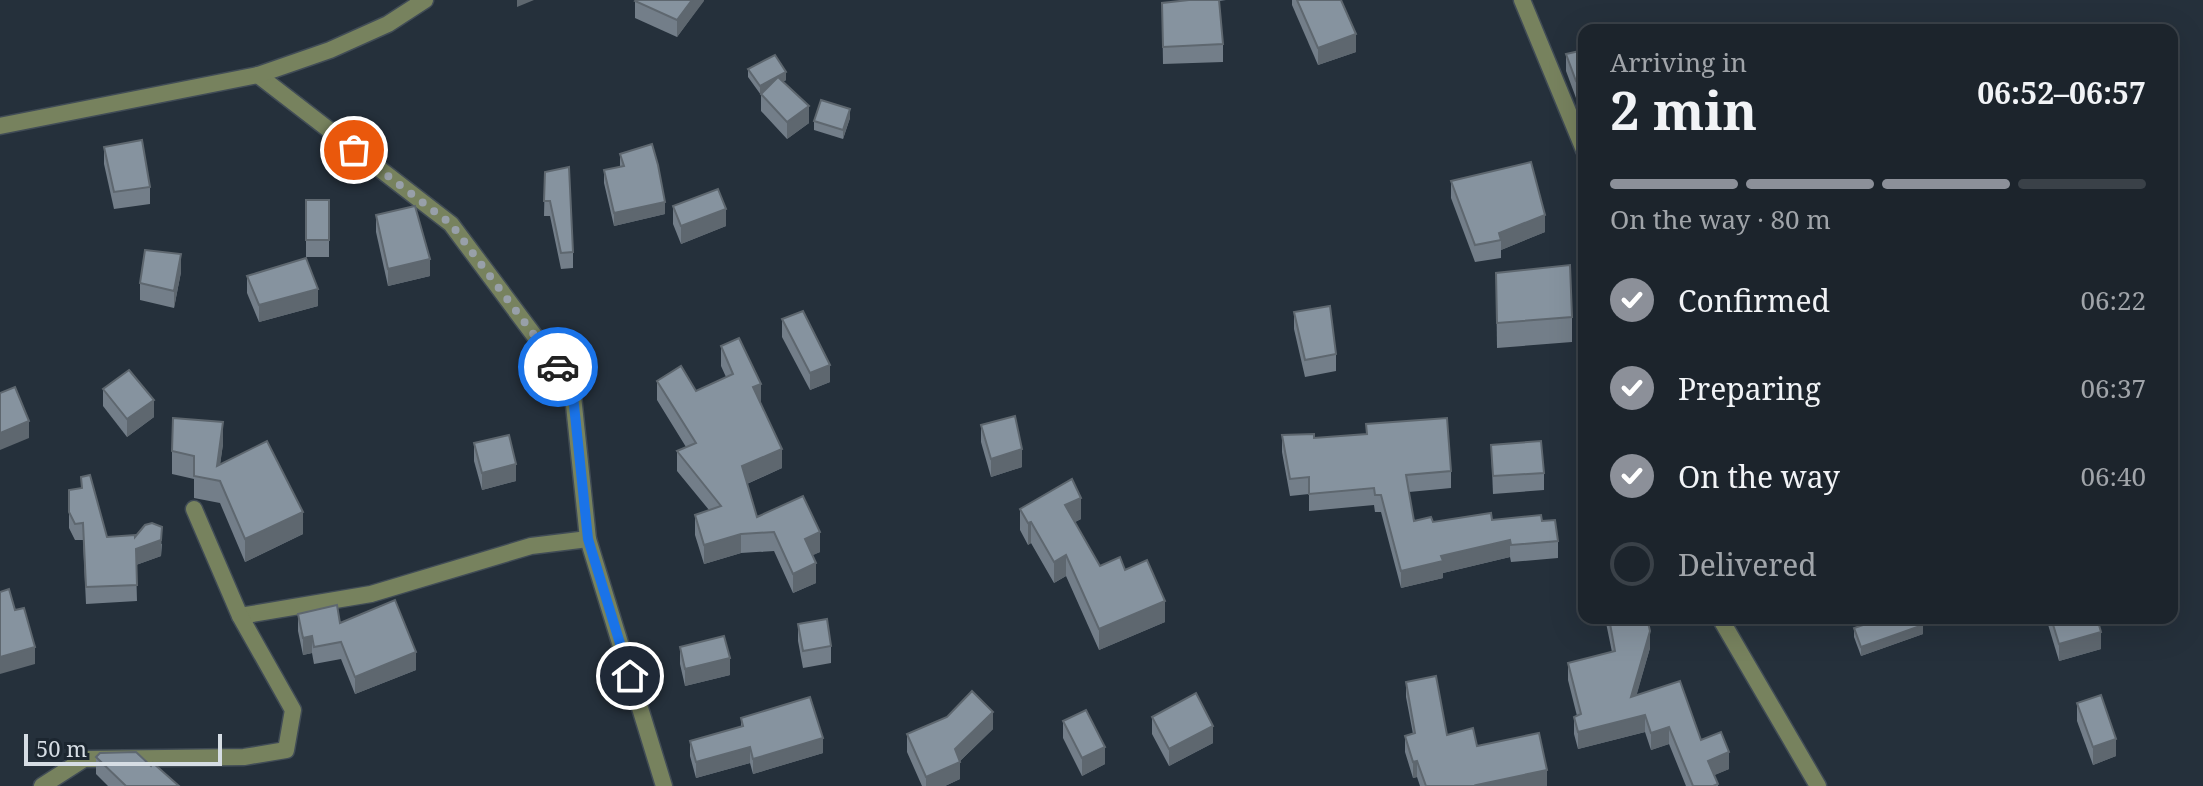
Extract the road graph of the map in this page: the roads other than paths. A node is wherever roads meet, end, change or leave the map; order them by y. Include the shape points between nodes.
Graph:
1 (425, 0) edge
2 (1522, 0) edge
3 (258, 75) junction
4 (0, 126) edge
5 (1578, 135) edge
6 (194, 509) dead end
7 (588, 539) junction
8 (240, 616) junction
9 (1724, 624) edge
10 (42, 786) edge
11 (664, 786) edge
12 (1818, 786) edge

1 - 3 street via 388,24
2 - 5 street
3 - 4 street
3 - 7 street via 451,224 572,386
6 - 8 street
7 - 8 street via 531,546 371,594
7 - 11 street
8 - 10 street via 293,710 286,750 244,757 84,759
9 - 12 street

